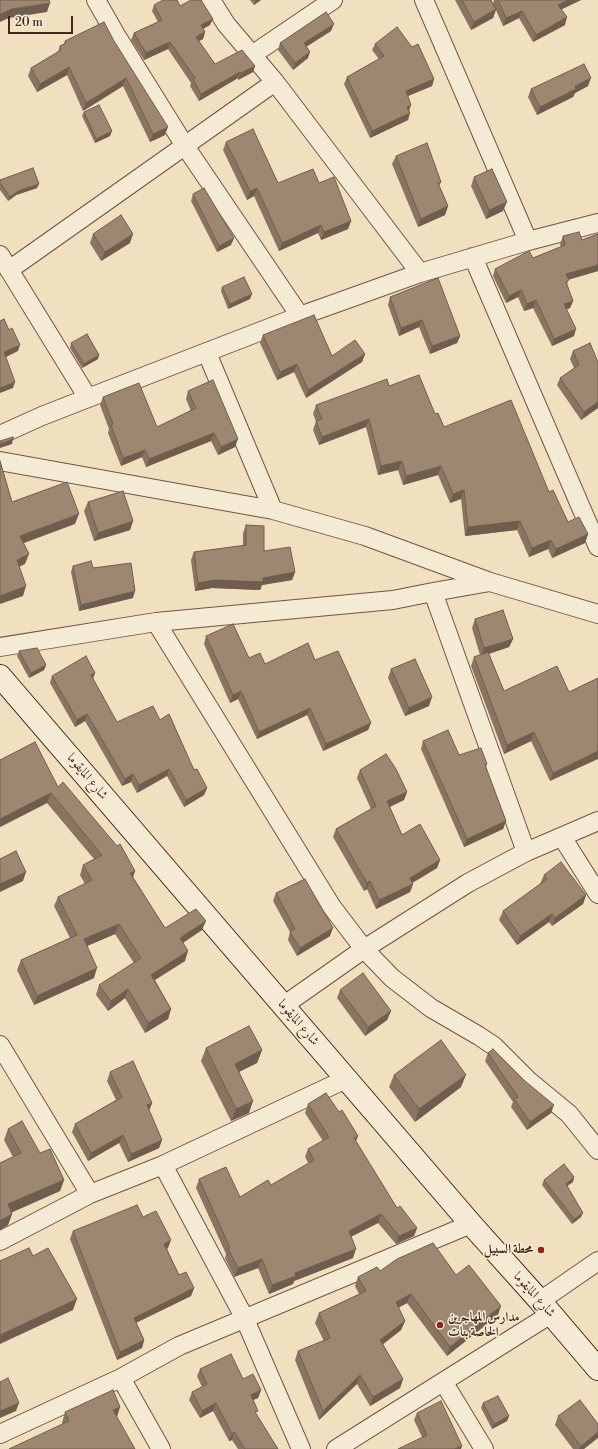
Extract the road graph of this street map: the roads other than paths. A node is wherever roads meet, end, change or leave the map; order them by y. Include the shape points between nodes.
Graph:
1 (96, 0) edge
2 (211, 0) edge
3 (333, 0) edge
4 (424, 0) edge
5 (252, 55) junction
6 (275, 82) junction
7 (185, 146) junction
8 (598, 223) edge
9 (528, 241) junction
10 (473, 257) junction
11 (4, 262) edge
12 (420, 273) junction
13 (300, 316) junction
14 (207, 353) junction
15 (88, 398) junction
16 (0, 435) edge
17 (0, 461) edge
18 (273, 510) junction
19 (598, 547) edge
20 (490, 582) junction
21 (433, 592) junction
22 (598, 614) edge
23 (156, 622) junction
24 (0, 647) edge
25 (0, 676) edge
26 (598, 821) edge
27 (562, 837) junction
28 (526, 852) junction
29 (598, 894) edge
30 (364, 949) junction
31 (283, 1006) junction
32 (0, 1044) edge
33 (346, 1079) junction
34 (598, 1150) edge
35 (163, 1166) junction
36 (90, 1194) junction
37 (471, 1224) junction
38 (0, 1241) edge
39 (598, 1261) edge
40 (546, 1307) junction
41 (244, 1317) junction
42 (598, 1369) edge
43 (121, 1378) junction
44 (444, 1383) junction
45 (0, 1434) edge
46 (161, 1449) edge
47 (301, 1449) edge
48 (336, 1449) edge
49 (484, 1449) edge

1 - 7 street
2 - 5 street via 226,24
3 - 5 street
4 - 9 street
5 - 6 street
6 - 7 street
6 - 12 street
7 - 11 street
7 - 13 street
8 - 9 street
9 - 10 street
10 - 12 street
10 - 19 street
11 - 15 street
12 - 13 street
13 - 14 street
14 - 15 street
14 - 18 street
15 - 16 street
17 - 18 street
18 - 20 street via 365,536
20 - 21 street
20 - 22 street
21 - 23 street via 393,600
21 - 28 street
23 - 24 street
23 - 30 street via 332,907
25 - 31 street, شارع المايقوما
26 - 27 street
27 - 28 street
27 - 29 street
28 - 30 street via 468,883
30 - 31 street
30 - 34 street via 392,978 431,1008 498,1050 529,1081 569,1114
31 - 33 street, شارع المايقوما
32 - 36 street
33 - 35 street
33 - 37 street, شارع المايقوما
35 - 36 street
35 - 41 street
36 - 38 street
37 - 40 street, شارع المايقوما
37 - 41 street
39 - 40 street
40 - 42 street, شارع المايقوما
40 - 44 street
41 - 43 street via 179,1346
41 - 47 street
43 - 45 street
43 - 46 street
44 - 48 street
44 - 49 street

